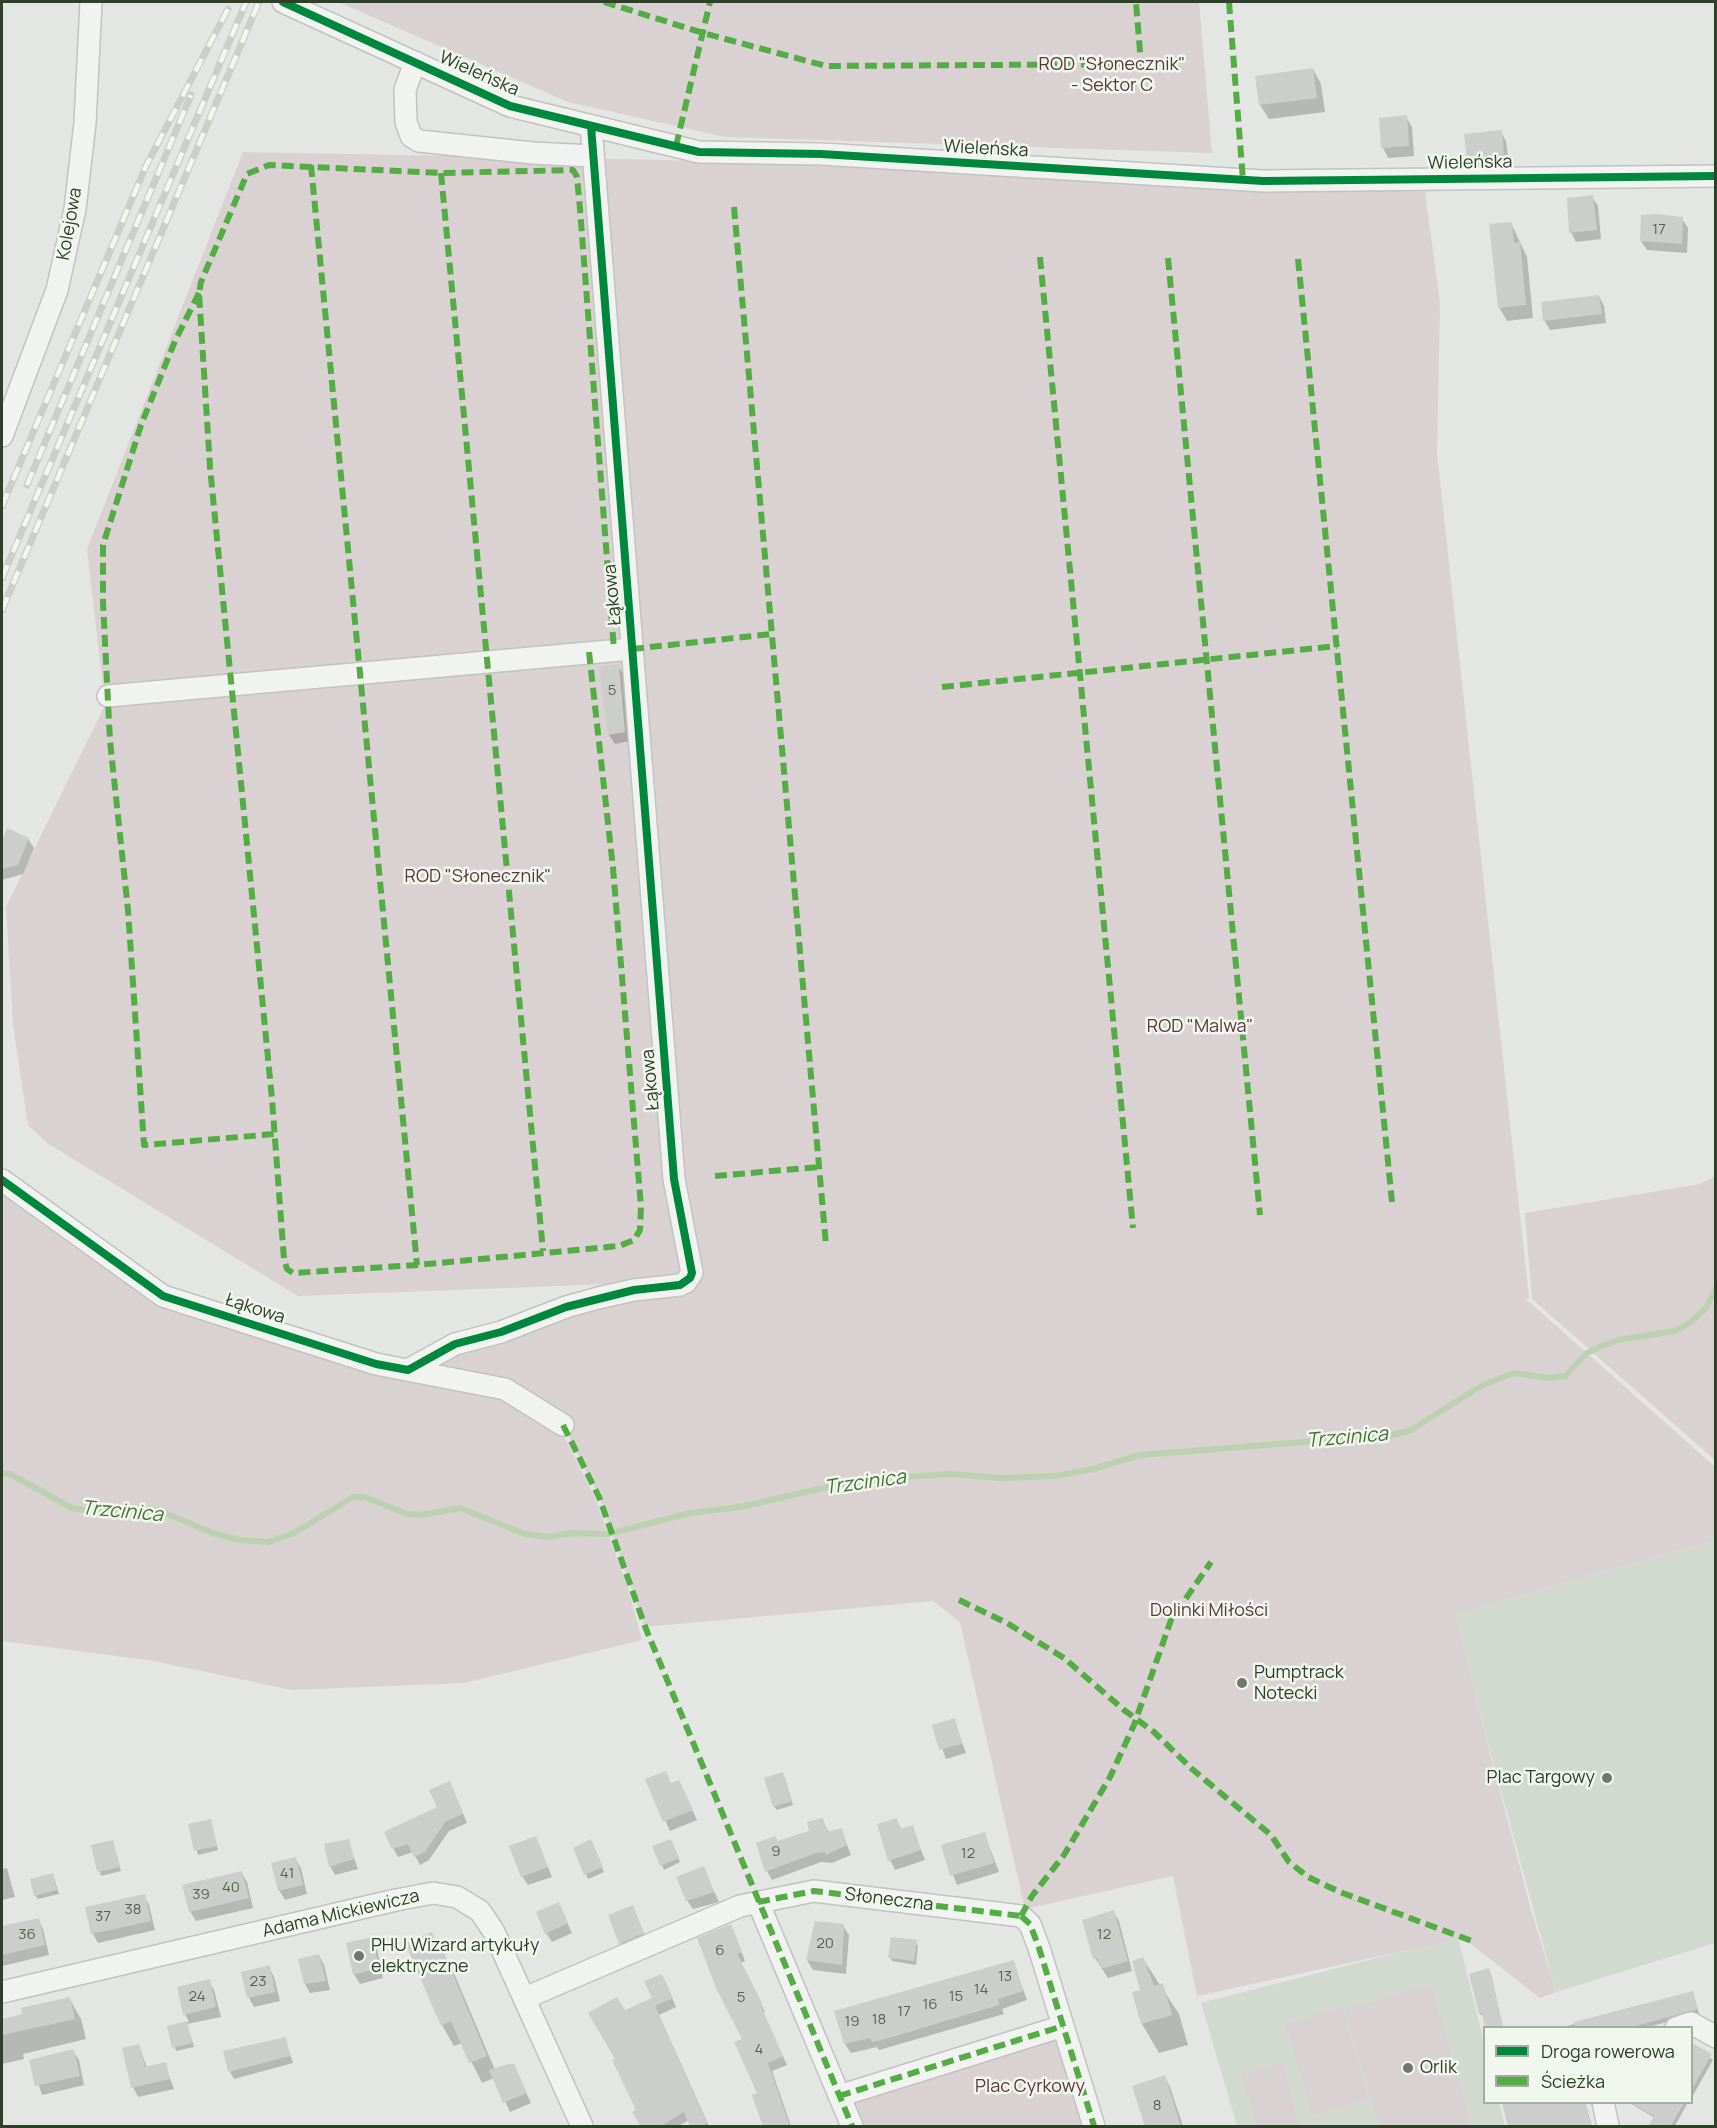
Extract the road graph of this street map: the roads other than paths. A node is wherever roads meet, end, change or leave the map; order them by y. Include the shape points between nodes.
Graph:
1 (91, 2) edge
2 (283, 2) edge
3 (415, 62) junction
4 (591, 126) junction
5 (593, 156) junction
6 (1716, 176) edge
7 (2, 436) edge
8 (632, 649) junction
9 (108, 696) dead end
10 (2, 1180) edge
11 (408, 1370) junction
12 (563, 1425) dead end
13 (758, 1902) junction
14 (2, 1992) edge
15 (525, 1998) junction
16 (1063, 2026) junction
17 (1684, 2026) edge
18 (1716, 2037) edge
19 (840, 2096) junction
20 (1603, 2104) edge
21 (582, 2127) edge
22 (852, 2127) edge
23 (1094, 2127) edge
24 (1608, 2127) edge

1 - 7 street, Kolejowa via 85,123 75,209 57,290
2 - 3 street, Wieleńska
3 - 4 street, Wieleńska via 510,106
3 - 5 street via 405,90 406,123 411,136 419,141
4 - 5 street, Łąkowa
4 - 6 street, Wieleńska via 699,152 821,154 1253,180
5 - 8 street, Łąkowa
8 - 9 street
8 - 11 street, Łąkowa via 674,1179 692,1273 680,1285 598,1298 455,1344
10 - 11 street, Łąkowa via 163,1296 376,1364
11 - 12 street via 505,1389
13 - 15 street, Słoneczna via 740,1906
13 - 16 street, Słoneczna via 814,1891 1021,1916 1030,1924
13 - 19 street
14 - 15 street, Adama Mickiewicza via 433,1893 457,1897 480,1911
15 - 21 street, Adama Mickiewicza
16 - 19 street
16 - 23 street
17 - 18 street via 1691,2024
19 - 22 street
20 - 24 street

